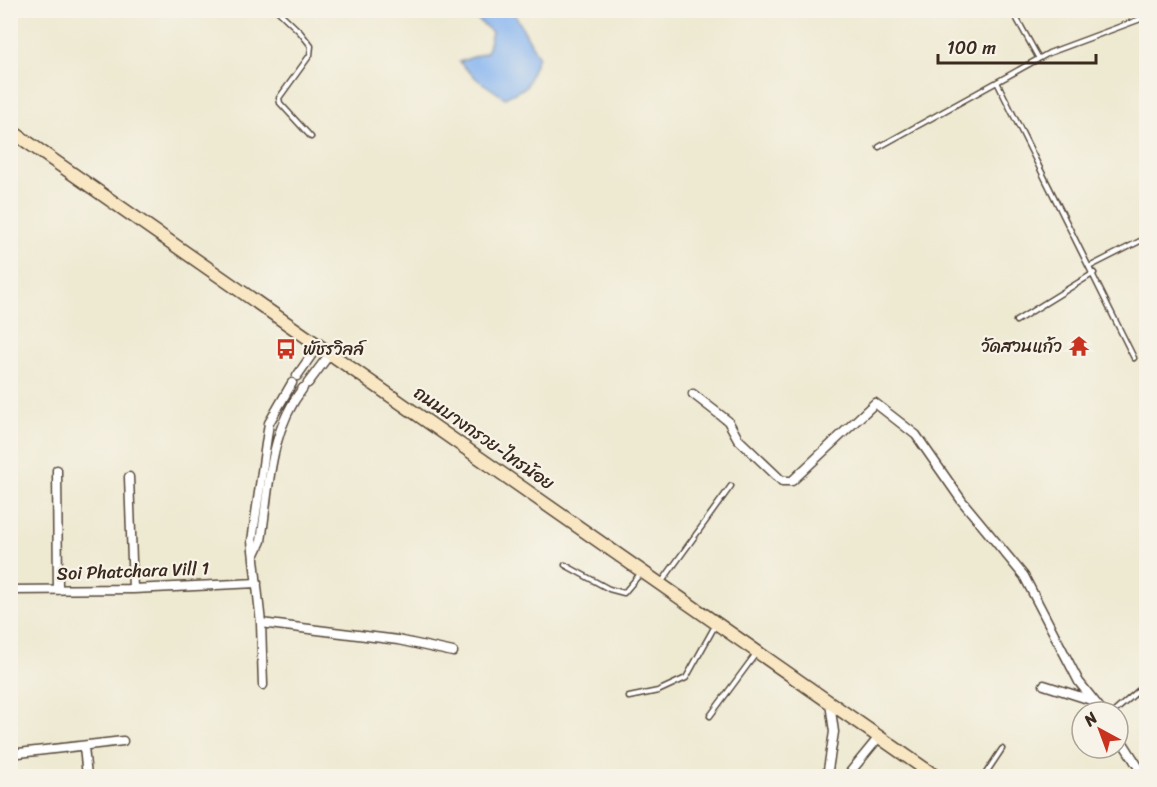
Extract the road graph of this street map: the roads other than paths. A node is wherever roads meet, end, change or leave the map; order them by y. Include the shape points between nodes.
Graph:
1 (277, 10) edge
2 (1012, 10) edge
3 (1146, 17) edge
4 (1038, 58) junction
5 (997, 82) junction
6 (10, 130) edge
7 (311, 137) dead end
8 (879, 147) dead end
9 (1146, 238) edge
10 (1091, 266) junction
11 (1094, 273) junction
12 (1016, 321) dead end
13 (317, 347) junction
14 (329, 355) junction
15 (1134, 358) dead end
16 (693, 393) dead end
17 (269, 423) junction
18 (280, 425) junction
19 (57, 470) dead end
20 (129, 477) dead end
21 (731, 486) dead end
22 (255, 554) junction
23 (565, 565) dead end
24 (643, 572) junction
25 (257, 583) junction
26 (661, 584) junction
27 (10, 590) edge
28 (57, 590) junction
29 (133, 590) junction
30 (261, 623) junction
31 (716, 623) junction
32 (453, 652) dead end
33 (758, 652) junction
34 (1146, 684) edge
35 (263, 685) dead end
36 (1044, 685) dead end
37 (629, 697) dead end
38 (1091, 700) edge
39 (1093, 700) edge
40 (1128, 700) edge
41 (830, 703) junction
42 (710, 716) dead end
43 (879, 737) junction
44 (123, 741) dead end
45 (84, 747) junction
46 (1002, 749) dead end
47 (10, 754) edge
48 (1130, 754) edge
49 (828, 776) edge
50 (87, 777) edge
51 (848, 777) edge
52 (935, 777) edge
53 (984, 777) edge
54 (1144, 777) edge

1 - 7 lane via 311,46 310,55 279,98
2 - 4 lane
3 - 4 lane
4 - 5 lane
5 - 8 lane
5 - 10 lane
6 - 13 main road, ถนนบางกรวย-ไทรน้อย
9 - 10 lane
10 - 11 lane
11 - 12 lane
11 - 15 lane
13 - 14 main road, ถนนบางกรวย-ไทรน้อย
13 - 17 street
14 - 18 street via 289,406
14 - 24 main road, ถนนบางกรวย-ไทรน้อย
16 - 39 street via 728,421 738,439 782,481 792,481 875,403 916,435 962,501 1024,576 1079,682
17 - 18 street
17 - 22 street via 252,542
18 - 22 street via 261,541
19 - 28 street
20 - 29 street
21 - 26 lane
22 - 25 street
23 - 24 lane via 624,593
24 - 26 main road, ถนนบางกรวย-ไทรน้อย
25 - 29 street, Soi Phatchara Vill 1
25 - 30 street
26 - 31 main road, ถนนบางกรวย-ไทรน้อย
27 - 28 street, Soi Phatchara Vill 1
28 - 29 street, Soi Phatchara Vill 1
30 - 32 street via 398,640
30 - 35 street
31 - 33 main road, ถนนบางกรวย-ไทรน้อย
31 - 37 lane via 686,678 658,691
33 - 41 main road, ถนนบางกรวย-ไทรน้อย
33 - 42 lane
34 - 40 lane
36 - 38 street
41 - 43 main road, ถนนบางกรวย-ไทรน้อย
41 - 49 street via 834,732
43 - 51 street
43 - 52 main road, ถนนบางกรวย-ไทรน้อย
44 - 45 street
45 - 47 street
45 - 50 street
46 - 53 lane
48 - 54 street

